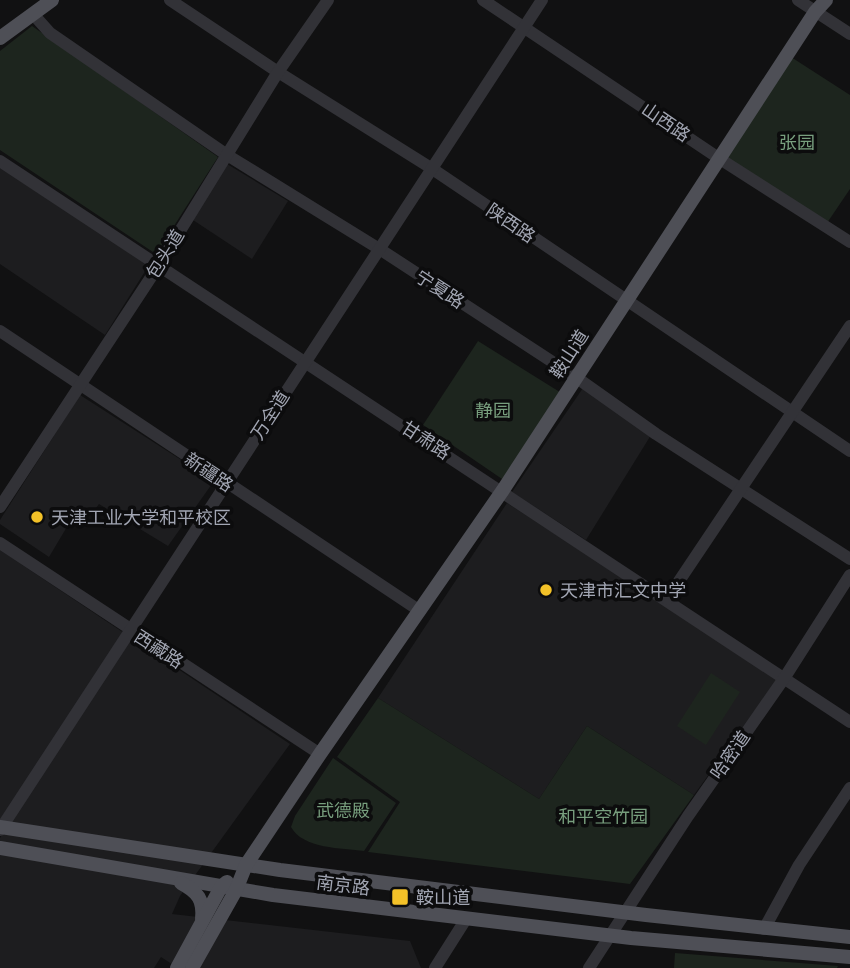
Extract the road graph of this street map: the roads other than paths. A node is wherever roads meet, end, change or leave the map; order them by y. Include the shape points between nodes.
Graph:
1 (52, 0) edge
2 (170, 0) edge
3 (328, 0) edge
4 (483, 0) edge
5 (542, 0) edge
6 (798, 0) edge
7 (826, 0) edge
8 (816, 12) junction
9 (33, 14) junction
10 (523, 26) junction
11 (850, 34) edge
12 (0, 38) edge
13 (278, 72) junction
14 (226, 155) junction
15 (720, 159) junction
16 (0, 160) edge
17 (431, 168) junction
18 (850, 242) edge
19 (381, 250) junction
20 (159, 265) junction
21 (626, 301) junction
22 (850, 326) edge
23 (0, 331) edge
24 (305, 362) junction
25 (577, 378) junction
26 (82, 384) junction
27 (791, 411) junction
28 (850, 451) edge
29 (225, 484) junction
30 (740, 488) junction
31 (503, 491) junction
32 (0, 508) edge
33 (0, 543) edge
34 (850, 559) edge
35 (850, 575) edge
36 (667, 599) junction
37 (420, 611) junction
38 (129, 630) junction
39 (785, 677) junction
40 (850, 722) edge
41 (320, 754) junction
42 (850, 788) edge
43 (1, 828) edge
44 (0, 848) edge
45 (246, 865) junction
46 (280, 870) junction
47 (170, 879) junction
48 (232, 888) junction
49 (282, 896) junction
50 (627, 913) junction
51 (222, 917) junction
52 (466, 919) junction
53 (200, 928) junction
54 (764, 929) junction
55 (611, 935) junction
56 (850, 937) edge
57 (850, 957) edge
58 (177, 968) edge
59 (192, 968) edge
60 (435, 968) edge
61 (589, 968) edge

1 - 9 main road
2 - 13 street, 陕西路
3 - 13 street, 包头道
4 - 10 street, 山西路
5 - 10 street, 万全道
6 - 8 street
7 - 8 main road, 鞍山道
8 - 11 street
8 - 15 main road, 鞍山道
9 - 12 main road
9 - 14 street, 宁夏路 via 50,33
10 - 15 street, 山西路
10 - 17 street, 万全道
13 - 14 street, 包头道
13 - 17 street, 陕西路
14 - 19 street, 宁夏路
14 - 20 street, 包头道
15 - 18 street, 山西路
15 - 21 main road, 鞍山道
16 - 20 street, 甘肃路
17 - 19 street, 万全道
17 - 21 street, 陕西路
19 - 24 street, 万全道
19 - 25 street, 宁夏路
20 - 24 street, 甘肃路
20 - 26 street, 包头道
21 - 25 main road, 鞍山道
21 - 27 street, 陕西路
22 - 27 street
23 - 26 street, 新疆路
24 - 29 street, 万全道
24 - 31 street, 甘肃路
25 - 30 street, 宁夏路
25 - 31 main road, 鞍山道
26 - 29 street, 新疆路
26 - 32 street, 包头道
27 - 28 street, 陕西路
27 - 30 street
29 - 37 street, 新疆路
29 - 38 street, 万全道
30 - 34 street, 宁夏路
30 - 36 street
31 - 36 street, 甘肃路
31 - 37 main road, 鞍山道
33 - 38 street, 西藏路
35 - 39 street, 哈密道
36 - 39 street, 甘肃路
37 - 41 main road, 鞍山道
38 - 41 street, 西藏路
38 - 43 street, 万全道
39 - 40 street, 甘肃路
39 - 50 street, 哈密道
41 - 45 main road, 鞍山道
42 - 54 street
43 - 45 main road, 南京路
44 - 47 main road, 南京路
45 - 46 main road, 南京路
45 - 48 main road, 鞍山道
46 - 48 main road via 257,874
46 - 50 main road, 南京路
47 - 48 main road, 南京路
47 - 53 main road via 199,896 203,907
48 - 49 main road, 南京路
48 - 51 main road, 鞍山道
48 - 53 main road, 鞍山道
49 - 51 main road via 244,899
49 - 52 main road, 南京路
50 - 54 main road, 南京路
50 - 55 street, 哈密道
51 - 59 main road, 鞍山道
52 - 55 main road, 南京路
52 - 60 street
53 - 58 main road, 鞍山道
54 - 56 main road, 南京路
55 - 57 main road, 南京路
55 - 61 street, 哈密道

